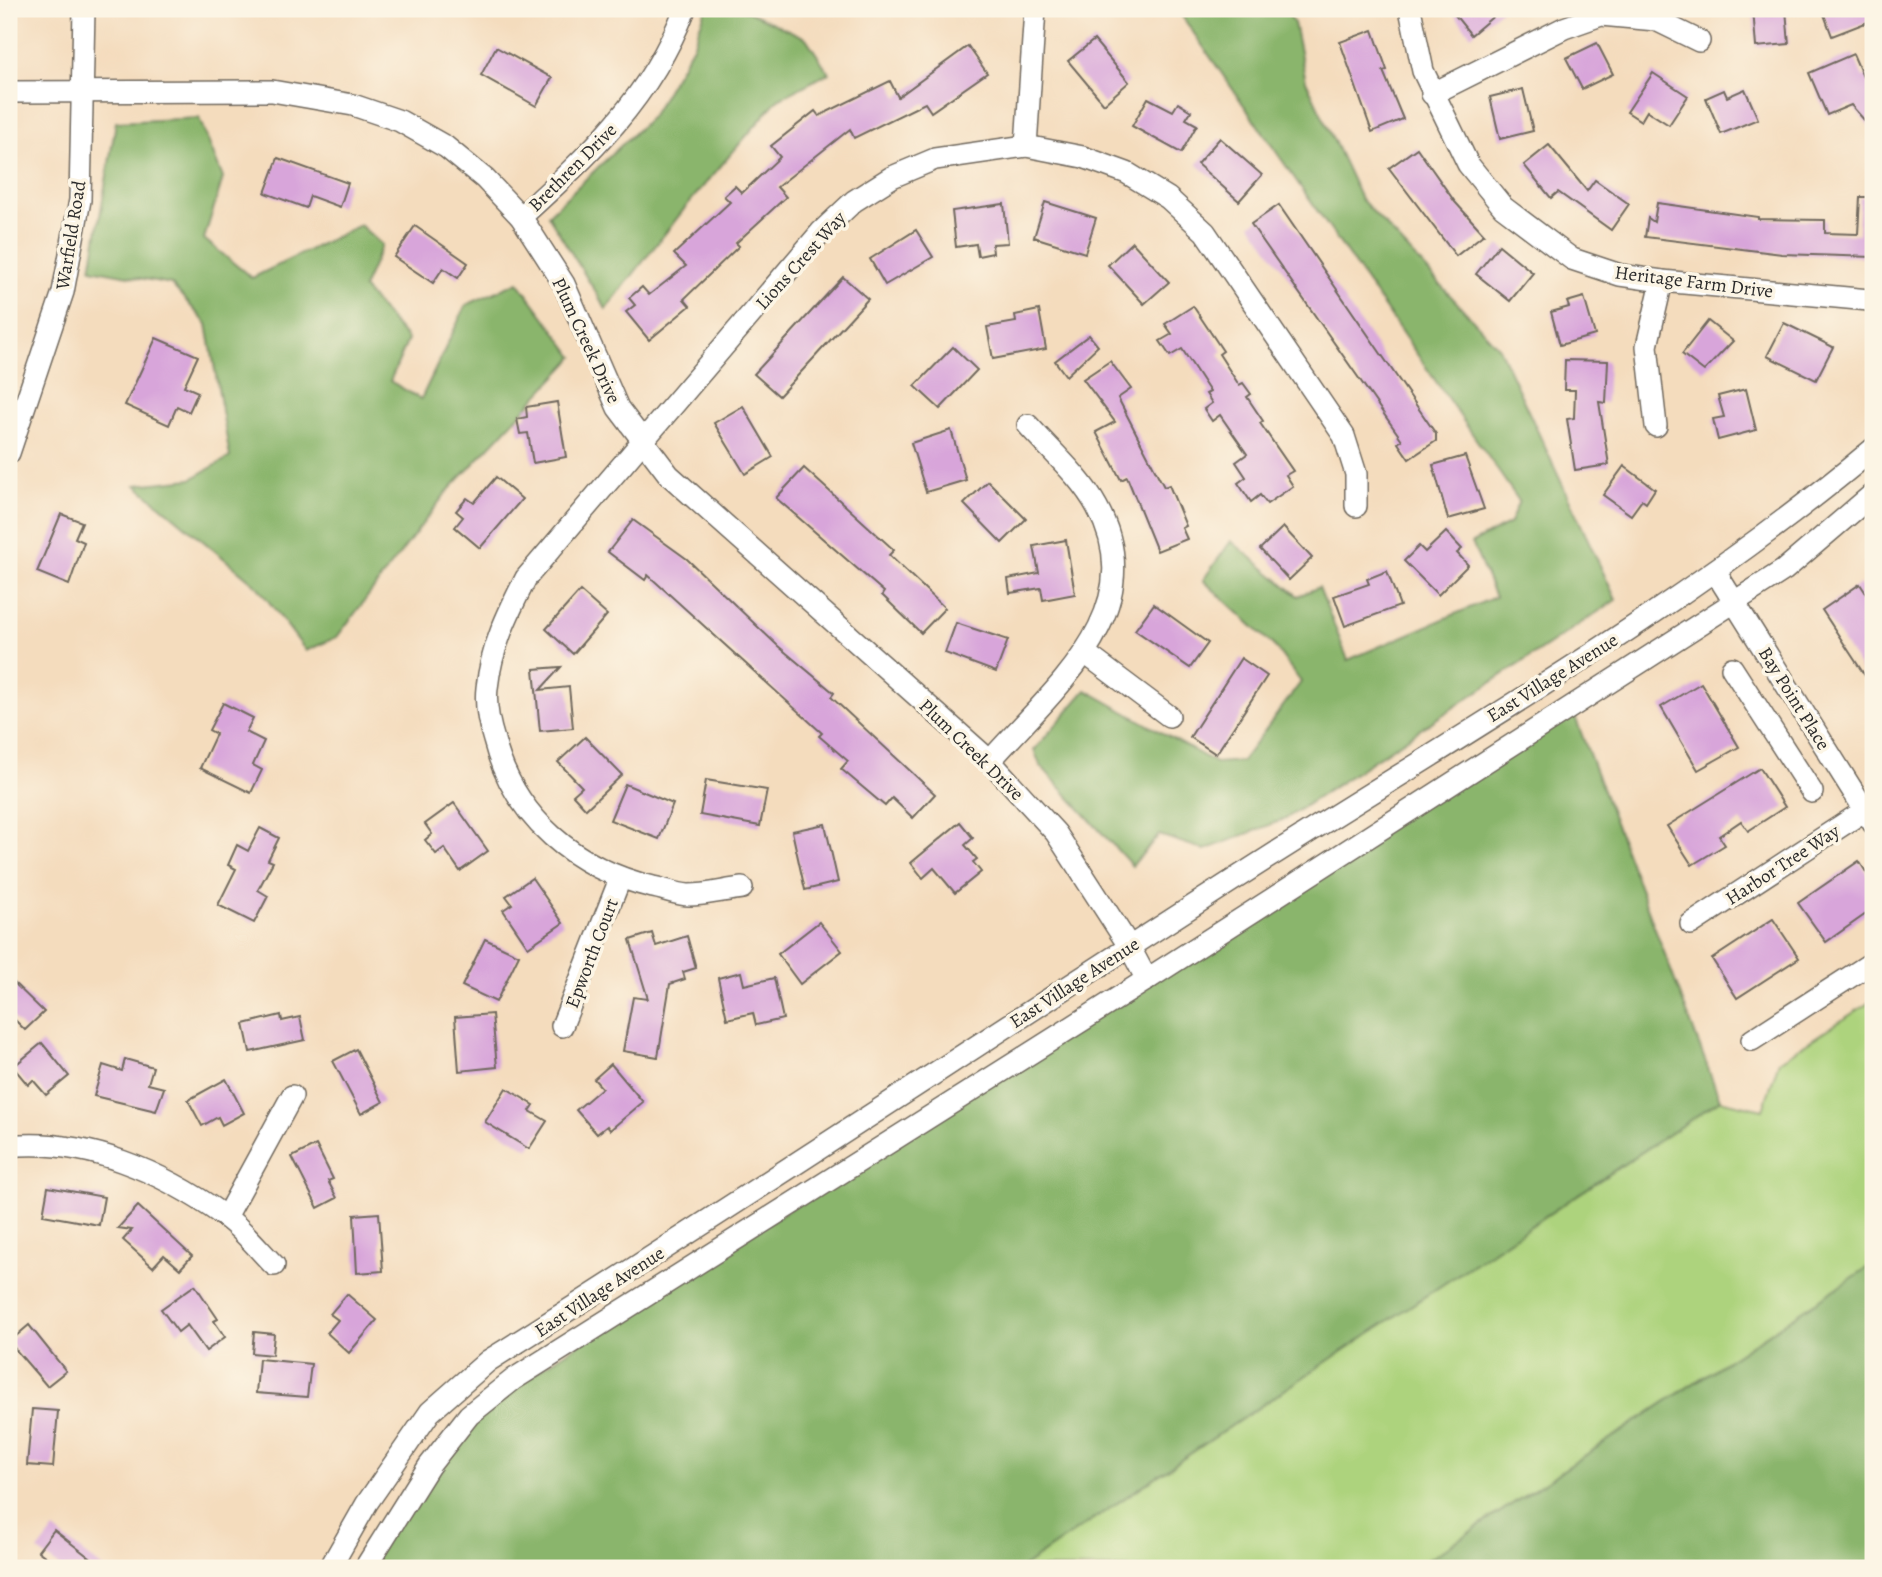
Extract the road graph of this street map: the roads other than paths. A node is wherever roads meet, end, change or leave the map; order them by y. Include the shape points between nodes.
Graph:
1 (84, 9) edge
2 (685, 9) edge
3 (1035, 9) edge
4 (1410, 9) edge
5 (1699, 41) dead end
6 (9, 92) edge
7 (82, 93) junction
8 (1432, 94) junction
9 (1026, 146) junction
10 (521, 217) junction
11 (1662, 281) junction
12 (1873, 303) edge
13 (1028, 425) dead end
14 (1656, 426) dead end
15 (643, 440) junction
16 (1873, 449) edge
17 (9, 453) edge
18 (1873, 494) edge
19 (1356, 506) dead end
20 (1716, 573) junction
21 (1734, 601) junction
22 (1085, 653) junction
23 (1732, 668) dead end
24 (1169, 716) dead end
25 (1806, 716) junction
26 (1775, 734) junction
27 (990, 761) junction
28 (1812, 792) dead end
29 (1870, 813) edge
30 (620, 879) junction
31 (742, 888) dead end
32 (1691, 924) dead end
33 (1129, 946) junction
34 (1873, 962) edge
35 (1147, 980) junction
36 (562, 1026) dead end
37 (1752, 1040) dead end
38 (292, 1096) dead end
39 (9, 1146) edge
40 (226, 1217) junction
41 (274, 1265) dead end
42 (330, 1568) edge
43 (365, 1568) edge

1 - 7 street, Warfield Road
2 - 10 street, Brethren Drive via 653,77 599,145
3 - 9 street
4 - 8 street, Heritage Farm Drive
5 - 8 street via 1656,20 1601,15 1564,27
6 - 7 street, Plum Creek Drive
7 - 10 street, Plum Creek Drive via 272,91 353,104 400,121 446,147
7 - 17 street, Warfield Road via 80,200 63,292
8 - 11 street, Heritage Farm Drive via 1468,164 1503,207 1530,230 1572,259 1620,275
9 - 15 street, Lions Crest Way via 935,159 892,177 854,201 821,232
9 - 19 street, Lions Crest Way via 1083,157 1127,173 1168,198 1206,232 1344,436 1356,474
10 - 15 street, Plum Creek Drive via 564,284 618,408
11 - 12 street, Heritage Farm Drive
11 - 14 street via 1647,346
13 - 22 street via 1085,488 1113,544 1111,600 1099,633
15 - 27 street, Plum Creek Drive via 669,475
15 - 30 street, Lions Crest Way via 526,579 500,628 486,688 488,720 512,790 560,844
16 - 20 street, East Village Avenue
18 - 21 street, East Village Avenue via 1784,570
20 - 21 street, Bay Point Place
20 - 33 street, East Village Avenue
21 - 25 street, Bay Point Place
21 - 35 street, East Village Avenue
22 - 24 street
22 - 27 street
23 - 26 street
25 - 26 street
25 - 29 street, Bay Point Place
26 - 28 street
27 - 33 street, Plum Creek Drive via 1056,833
29 - 32 street, Harbor Tree Way
30 - 31 street, Lions Crest Way via 689,895
30 - 36 street, Epworth Court
33 - 35 street, Plum Creek Drive
33 - 42 street, East Village Avenue via 488,1361 430,1412
34 - 37 street
35 - 43 street, East Village Avenue via 514,1379 469,1415 445,1445
38 - 40 street
39 - 40 street via 72,1149 126,1162 153,1172
40 - 41 street

